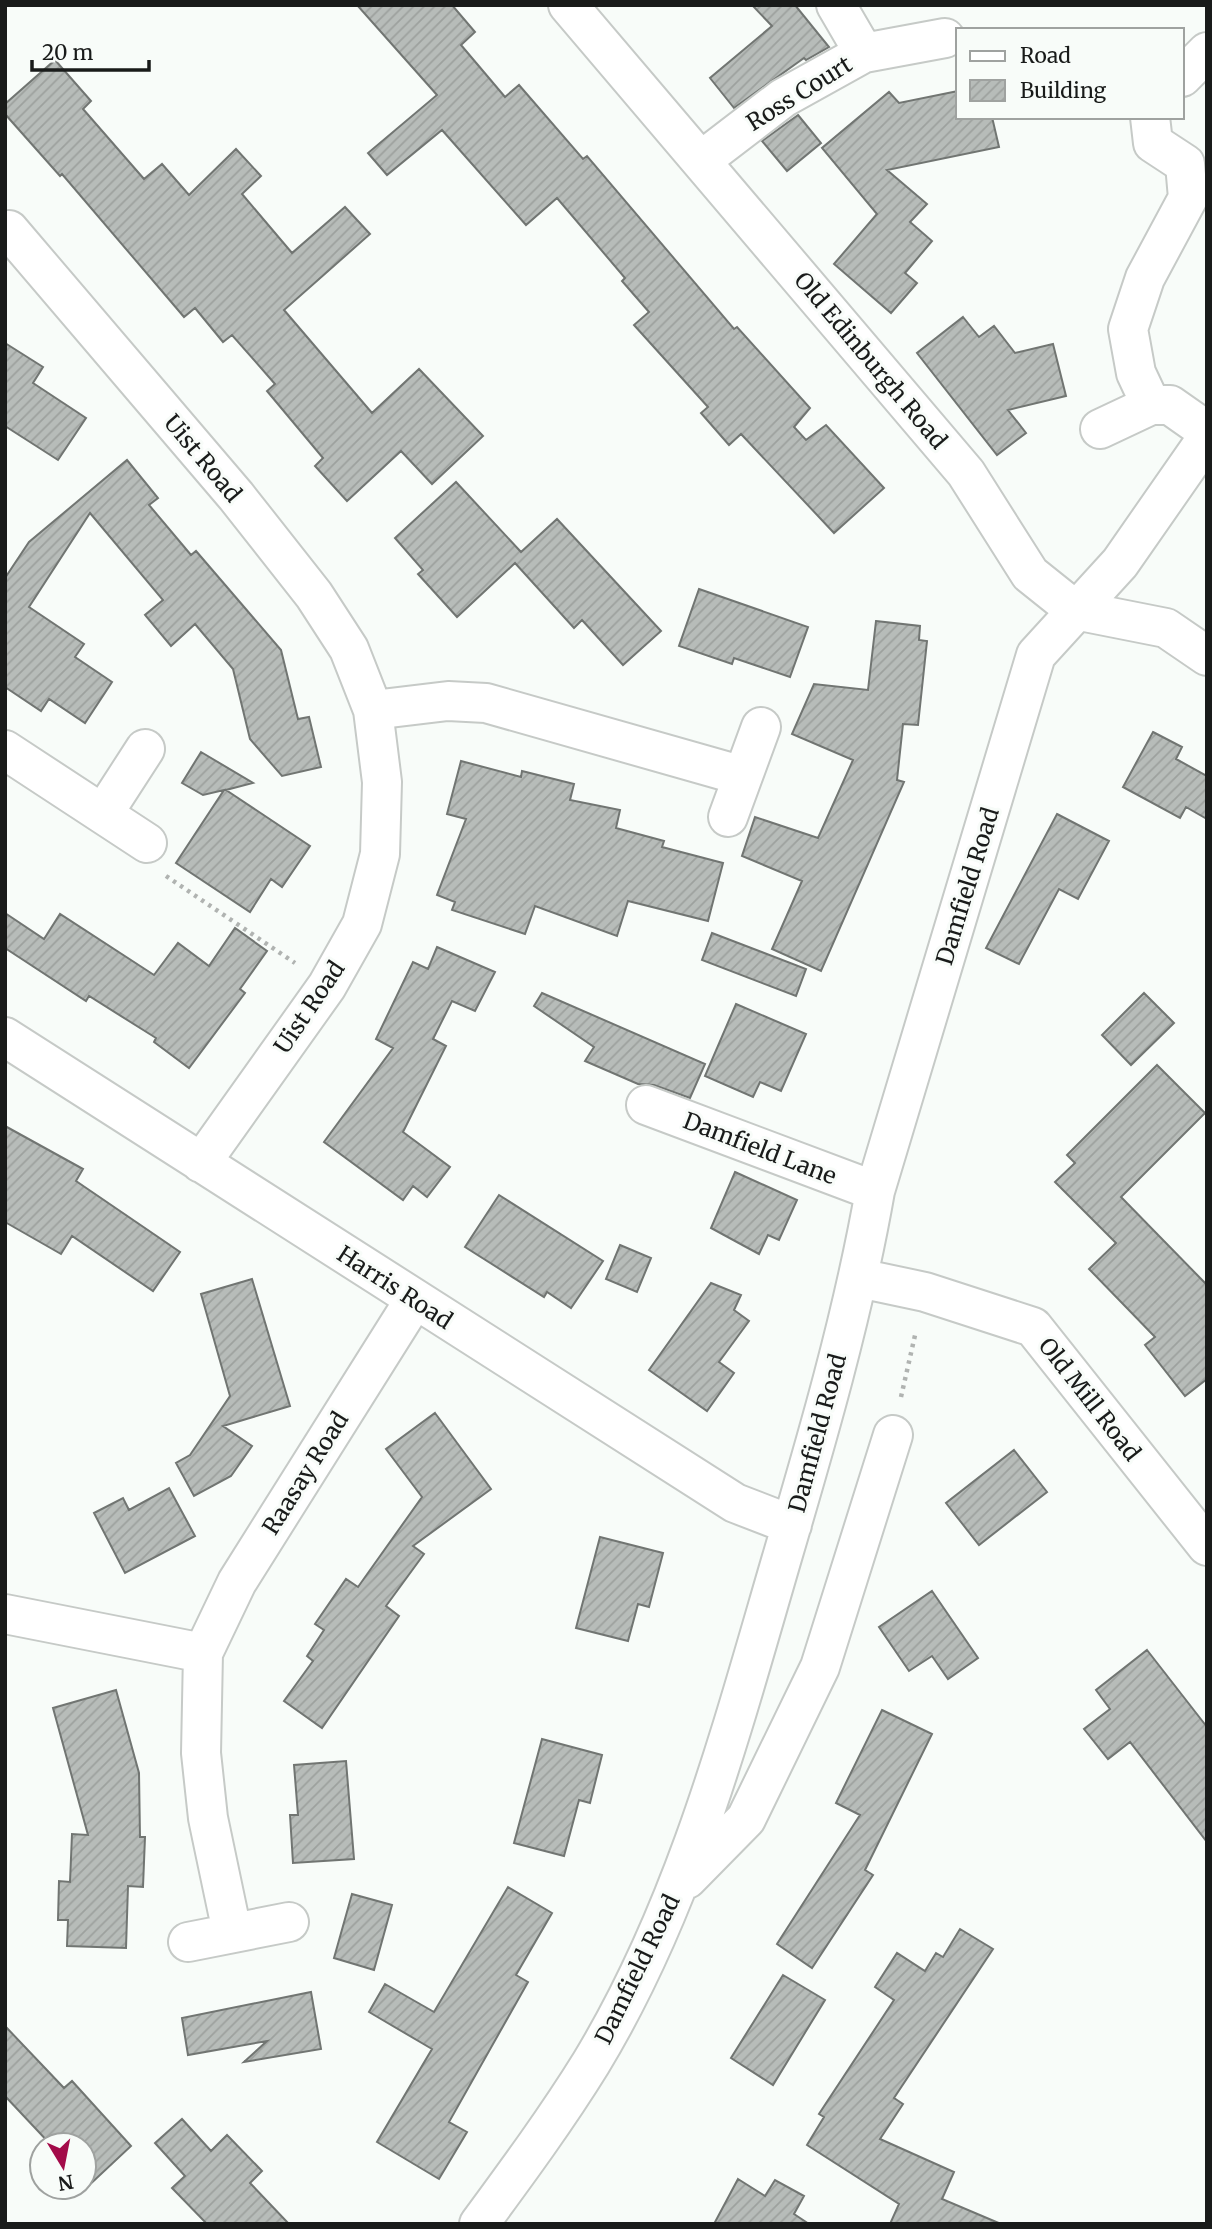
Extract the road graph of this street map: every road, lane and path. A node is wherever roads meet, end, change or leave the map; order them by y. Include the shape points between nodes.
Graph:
1 (836, 5) edge
2 (571, 7) edge
3 (945, 38) dead end
4 (1207, 52) edge
5 (864, 53) junction
6 (1184, 76) edge
7 (1150, 119) edge
8 (702, 160) junction
9 (6, 230) edge
10 (1151, 405) junction
11 (1100, 429) dead end
12 (1207, 431) edge
13 (1207, 438) edge
14 (1075, 610) junction
15 (1207, 656) edge
16 (373, 710) junction
17 (761, 727) dead end
18 (145, 749) dead end
19 (5, 750) edge
20 (743, 776) junction
21 (103, 814) junction
22 (728, 817) dead end
23 (147, 843) joint
24 (327, 986) junction
25 (5, 1037) edge
26 (646, 1105) dead end
27 (201, 1163) junction
28 (875, 1191) junction
29 (859, 1278) junction
30 (925, 1292) junction
31 (415, 1299) junction
32 (893, 1435) joint
33 (792, 1525) junction
34 (1207, 1546) edge
35 (5, 1614) edge
36 (204, 1653) junction
37 (676, 1891) junction
38 (289, 1922) dead end
39 (232, 1931) junction
40 (188, 1942) dead end
41 (479, 2224) edge

1 - 5 street, Ross Court
2 - 8 street, Old Edinburgh Road
3 - 5 street, Ross Court
4 - 6 street
5 - 8 street, Ross Court via 783,98
7 - 10 street via 1153,143 1185,164 1188,198 1145,278 1128,329 1136,373
8 - 14 street, Old Edinburgh Road via 966,472 1030,574
9 - 16 street, Uist Road via 236,496 314,595 349,649
10 - 11 street
10 - 12 street via 1170,405
13 - 14 street, Damfield Road via 1120,563
14 - 15 street, Old Edinburgh Road via 1166,628
14 - 28 street, Damfield Road via 1036,655
16 - 20 street via 448,701 486,703
16 - 24 street, Uist Road via 382,782 380,854 362,924
17 - 20 street
18 - 21 street
19 - 21 street
20 - 22 street
21 - 23 street
23 - 24 path via 147,863
24 - 27 street, Uist Road
25 - 27 street, Harris Road
26 - 28 street, Damfield Lane
27 - 31 street, Harris Road
28 - 29 street, Damfield Road
29 - 30 street, Old Mill Road
29 - 33 street, Damfield Road
30 - 32 path
30 - 34 street, Old Mill Road via 1033,1327
31 - 33 street, Harris Road via 735,1503
31 - 36 street, Raasay Road via 237,1582
32 - 37 street via 820,1667 746,1819
33 - 37 street, Damfield Road via 708,1806
35 - 36 street
36 - 39 street, Raasay Road via 201,1753 208,1818
37 - 41 street, Damfield Road via 592,2062
38 - 39 street
39 - 40 street

